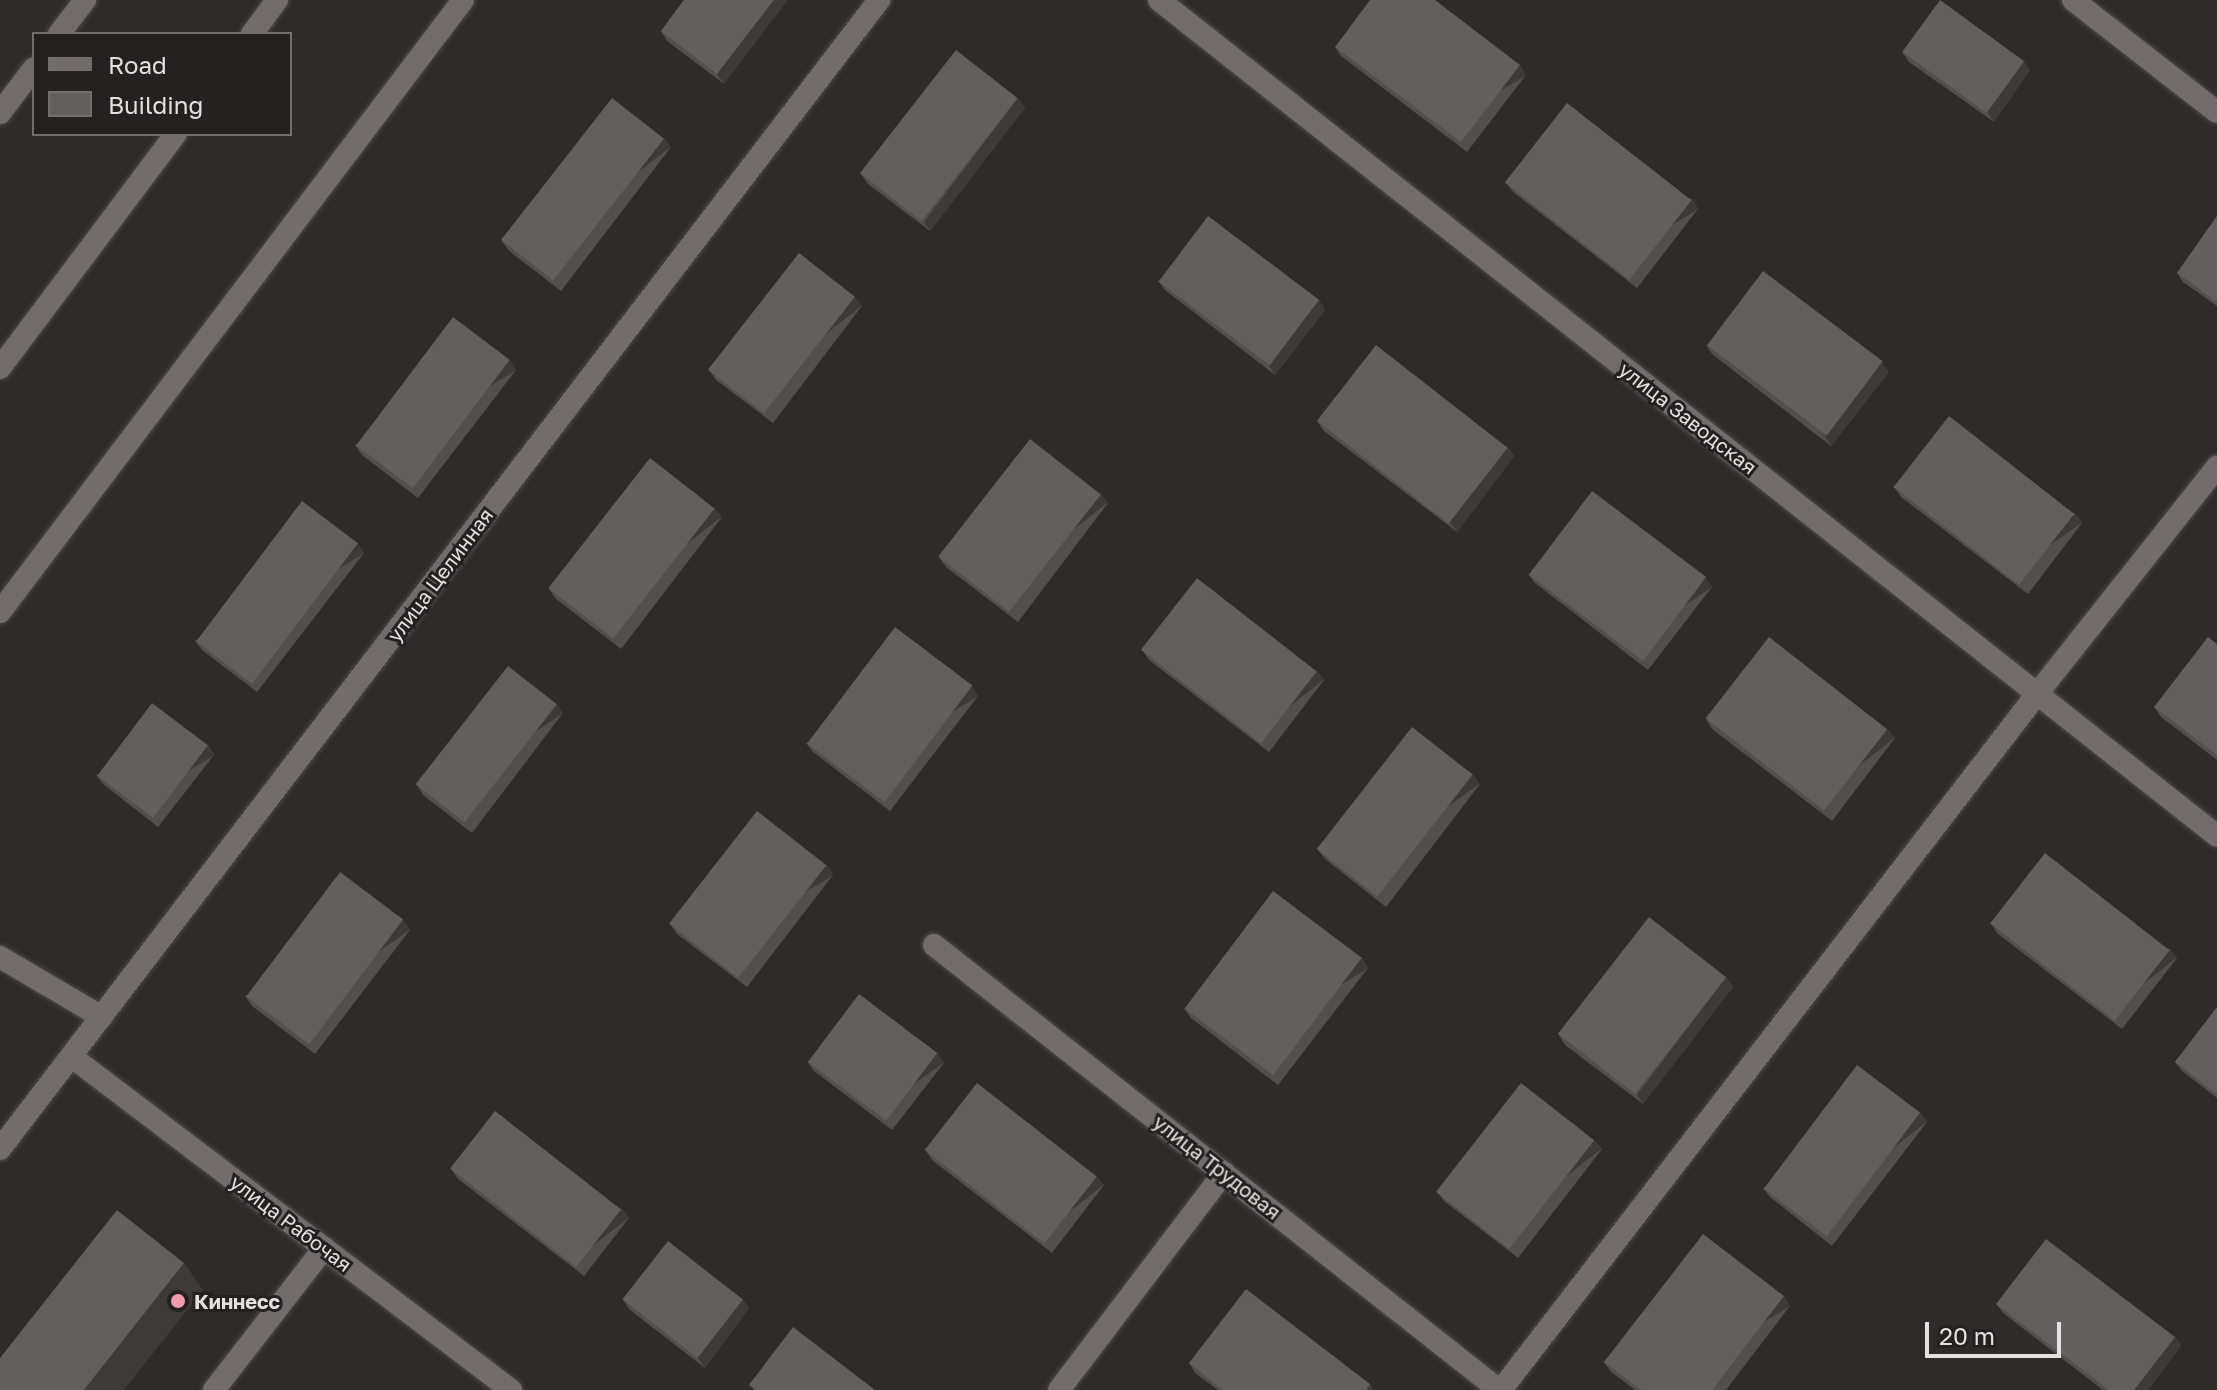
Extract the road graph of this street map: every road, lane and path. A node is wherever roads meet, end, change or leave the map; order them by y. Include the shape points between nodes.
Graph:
1 (85, 0) edge
2 (277, 0) edge
3 (463, 0) edge
4 (879, 0) edge
5 (1159, 0) edge
6 (2073, 0) edge
7 (61, 32) edge
8 (253, 32) edge
9 (32, 71) edge
10 (2217, 112) edge
11 (0, 113) edge
12 (174, 136) edge
13 (0, 368) edge
14 (2217, 467) edge
15 (0, 612) edge
16 (2037, 694) junction
17 (2217, 836) edge
18 (934, 945) dead end
19 (0, 957) edge
20 (102, 1017) junction
21 (72, 1057) junction
22 (0, 1149) edge
23 (1224, 1173) junction
24 (324, 1248) junction
25 (214, 1390) edge
26 (511, 1390) edge
27 (1059, 1390) edge
28 (1500, 1390) edge

1 - 7 street
2 - 8 street
3 - 15 street
4 - 20 street, улица Целинная
5 - 16 street, улица Заводская
6 - 10 street
9 - 11 street
12 - 13 street
14 - 16 street
16 - 17 street, улица Заводская
16 - 28 street
18 - 23 street, улица Трудовая
19 - 20 street
20 - 21 street, улица Целинная
21 - 22 street, улица Целинная
21 - 24 street, улица Рабочая
23 - 27 street
23 - 28 street, улица Трудовая
24 - 25 street
24 - 26 street, улица Рабочая

